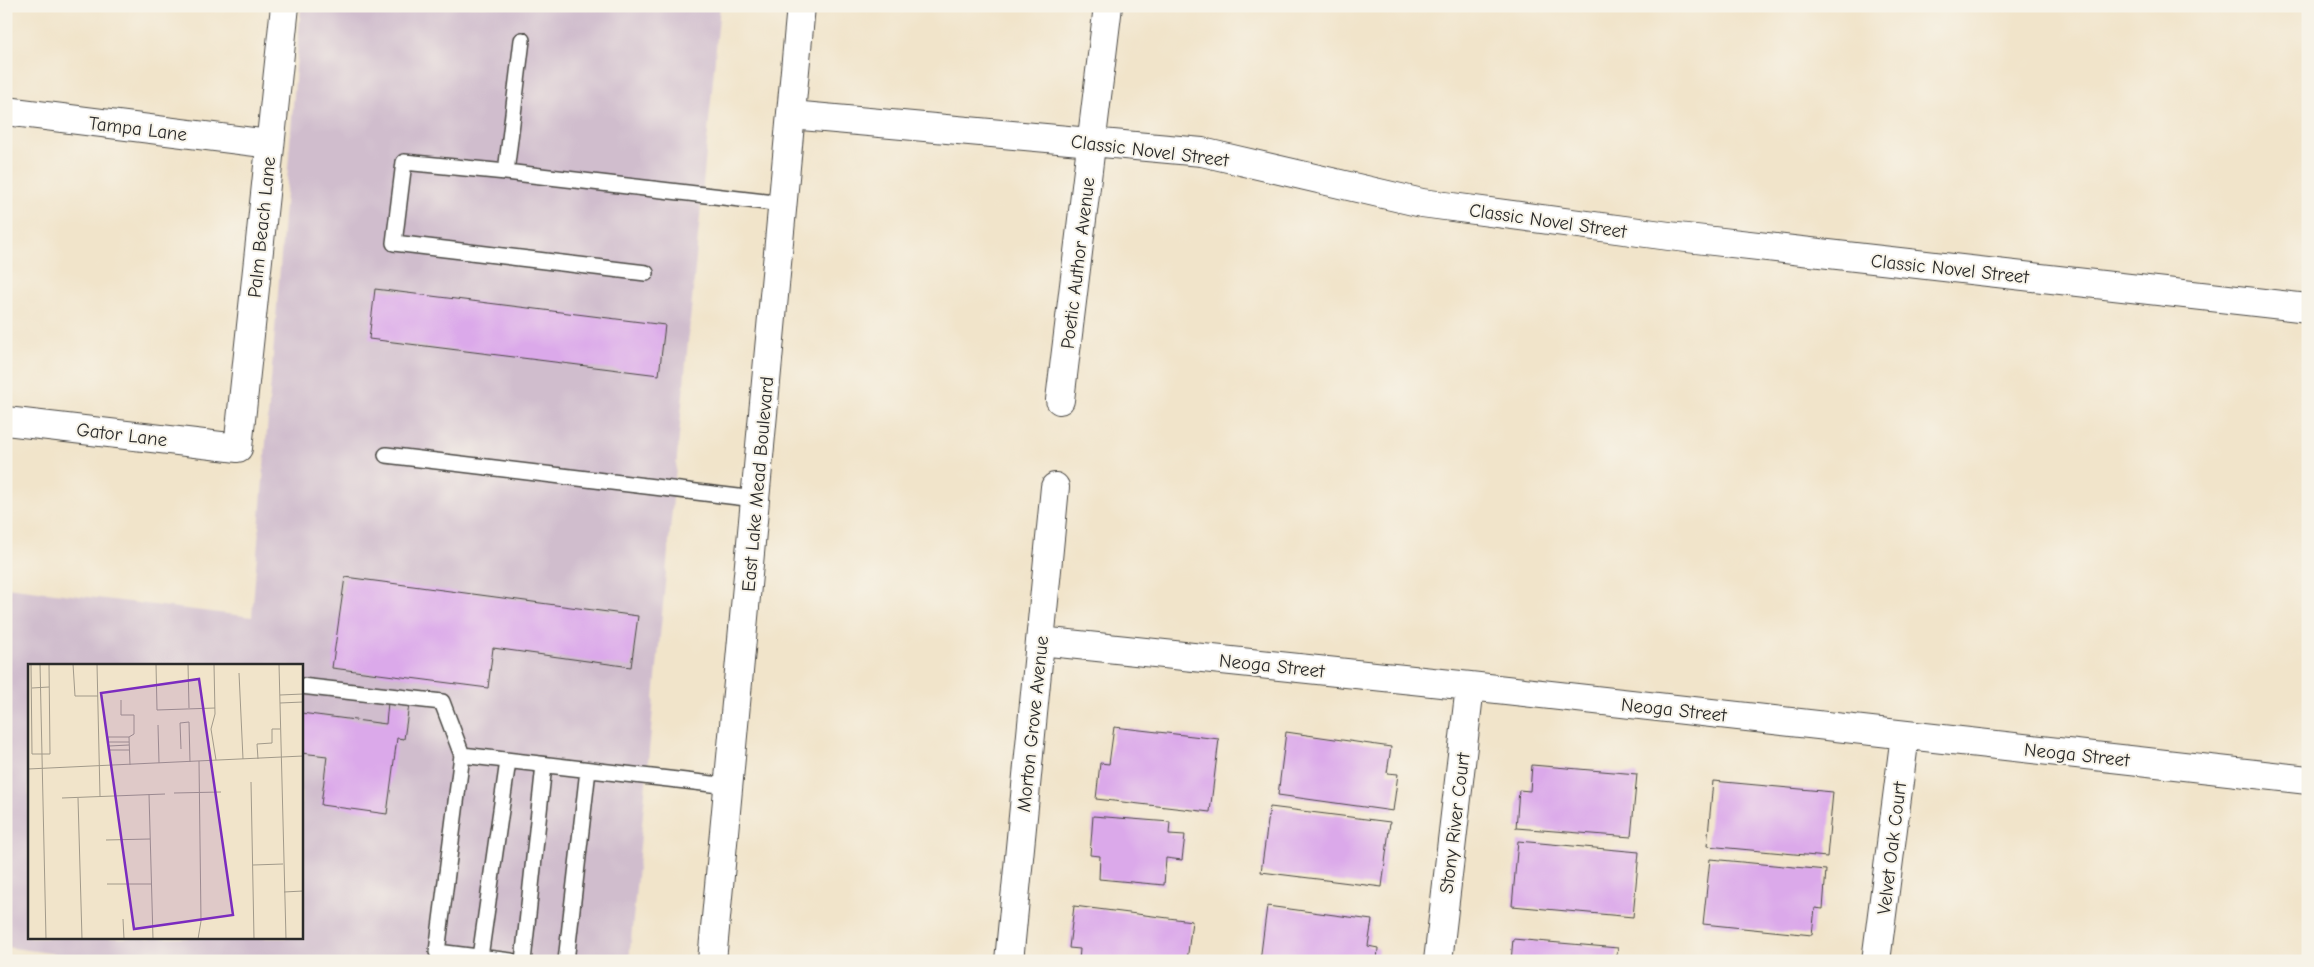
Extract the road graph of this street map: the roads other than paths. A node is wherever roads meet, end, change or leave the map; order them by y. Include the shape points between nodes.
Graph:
1 (285, 6) edge
2 (802, 6) edge
3 (1108, 6) edge
4 (522, 40) dead end
5 (6, 111) edge
6 (792, 115) junction
7 (1091, 142) junction
8 (270, 144) junction
9 (506, 172) junction
10 (783, 204) junction
11 (646, 273) dead end
12 (2308, 308) edge
13 (1060, 400) dead end
14 (6, 421) edge
15 (238, 448) joint
16 (386, 455) dead end
17 (1055, 487) dead end
18 (755, 499) junction
19 (1040, 641) junction
20 (302, 686) edge
21 (1470, 686) junction
22 (1905, 734) junction
23 (462, 755) junction
24 (508, 760) junction
25 (544, 765) junction
26 (588, 770) junction
27 (2308, 780) edge
28 (729, 786) junction
29 (480, 957) junction
30 (511, 961) edge
31 (523, 961) edge
32 (566, 961) edge
33 (712, 961) edge
34 (1009, 961) edge
35 (1438, 961) edge
36 (1876, 961) edge

1 - 8 street, Palm Beach Lane
2 - 6 street, East Lake Mead Boulevard
3 - 7 street, Poetic Author Avenue
4 - 9 lane
5 - 8 street, Tampa Lane
6 - 7 street, Classic Novel Street
6 - 10 street, East Lake Mead Boulevard
7 - 12 street, Classic Novel Street via 1202,152 1432,204 1669,236
7 - 13 street, Poetic Author Avenue
8 - 15 street, Palm Beach Lane
9 - 10 lane
9 - 11 lane via 404,162 394,243
10 - 18 street, East Lake Mead Boulevard
14 - 15 street, Gator Lane
16 - 18 lane
17 - 19 street, Morton Grove Avenue
18 - 28 street, East Lake Mead Boulevard
19 - 21 street, Neoga Street
19 - 34 street, Morton Grove Avenue
20 - 23 lane via 442,702
21 - 22 street, Neoga Street
21 - 35 street, Stony River Court
22 - 27 street, Neoga Street
22 - 36 street, Velvet Oak Court
23 - 24 lane
23 - 29 lane via 437,952
24 - 25 lane
24 - 29 lane
25 - 26 lane
25 - 31 lane
26 - 28 lane
26 - 32 lane
28 - 33 street, East Lake Mead Boulevard
29 - 30 lane

